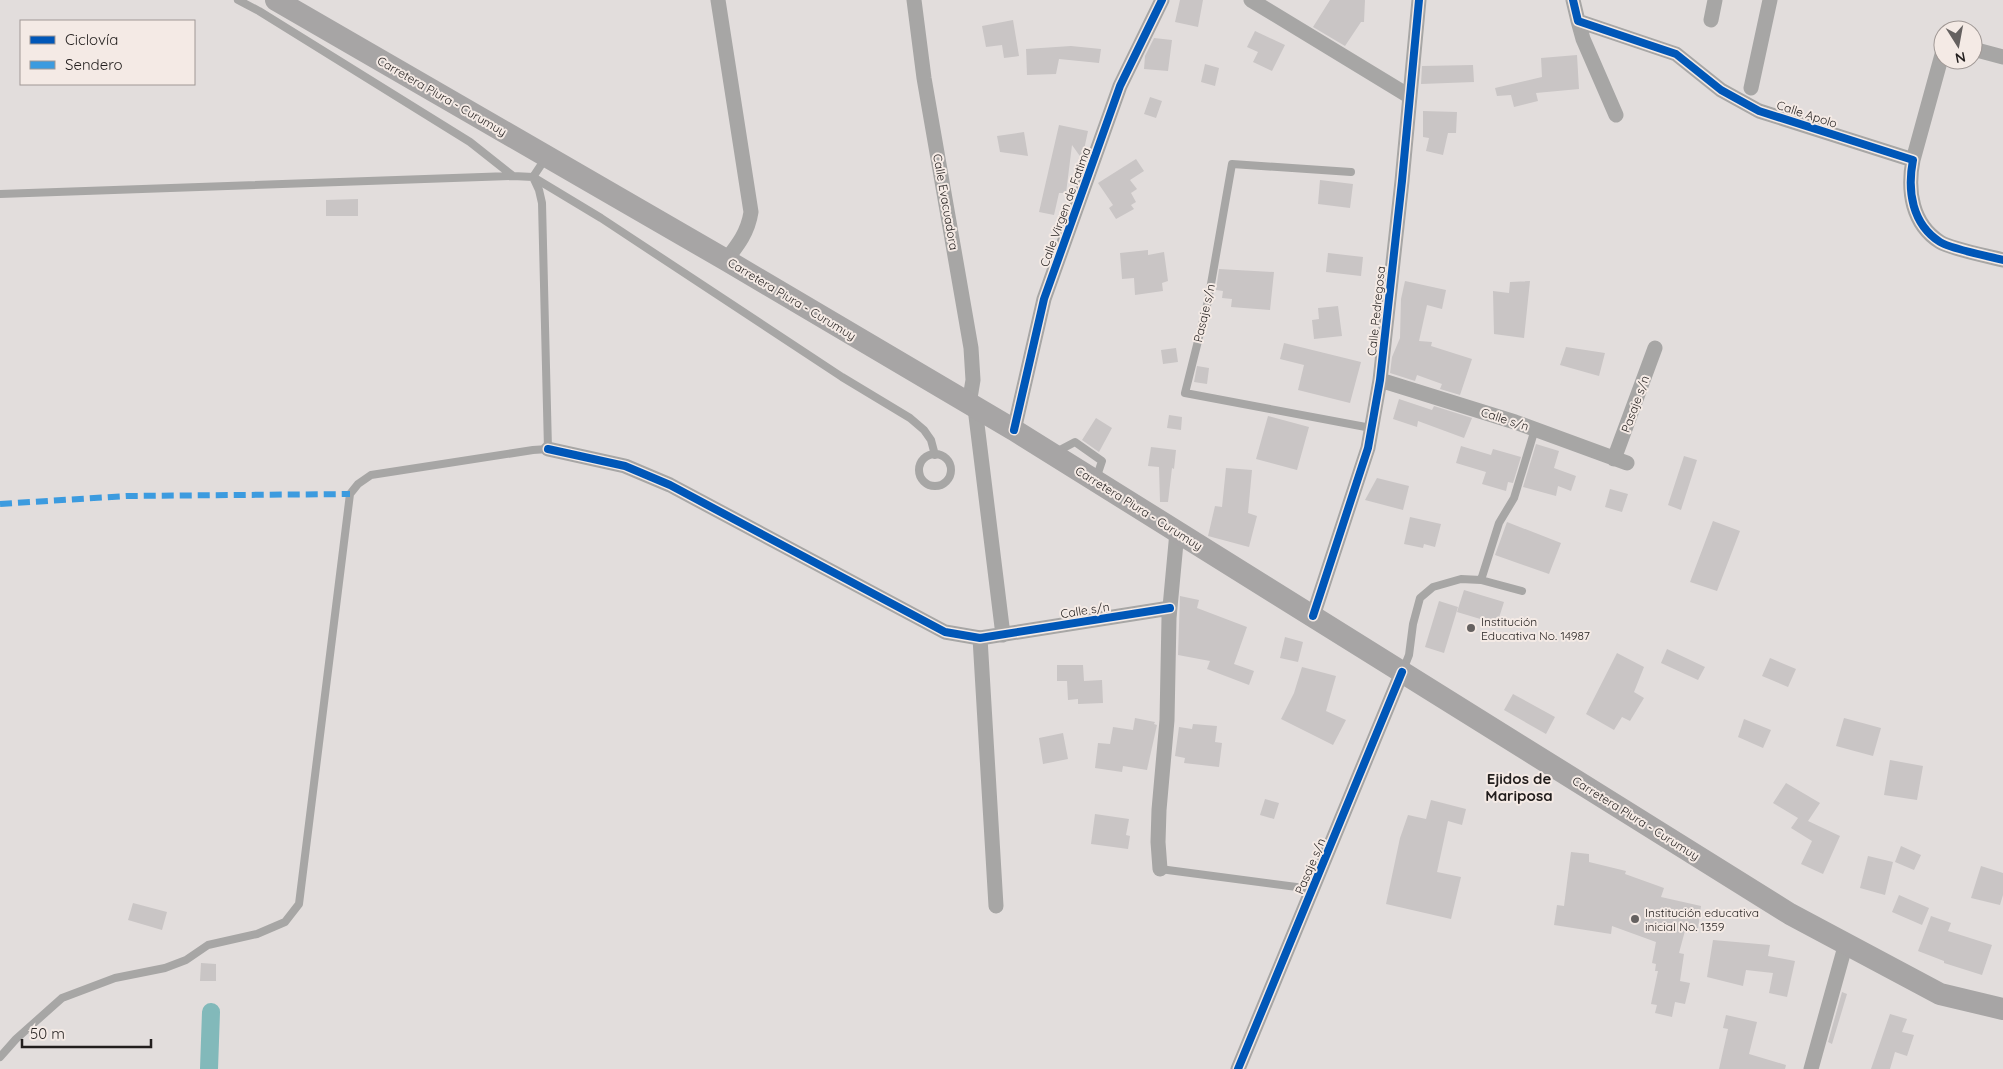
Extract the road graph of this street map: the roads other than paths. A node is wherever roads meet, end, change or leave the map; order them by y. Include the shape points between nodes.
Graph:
1 (238, 0) edge
2 (276, 0) edge
3 (718, 0) edge
4 (914, 0) edge
5 (1162, 0) edge
6 (1251, 0) edge
7 (1418, 0) edge
8 (1573, 0) edge
9 (1715, 0) edge
10 (1770, 0) edge
11 (1711, 20) dead end
12 (1578, 21) junction
13 (1983, 52) edge
14 (2003, 57) edge
15 (1938, 70) edge
16 (1751, 88) dead end
17 (1410, 96) junction
18 (1616, 115) dead end
19 (546, 156) junction
20 (1913, 160) junction
21 (1350, 172) dead end
22 (514, 176) junction
23 (533, 177) junction
24 (0, 194) edge
25 (726, 260) junction
26 (2003, 260) edge
27 (1655, 348) dead end
28 (1380, 380) junction
29 (972, 406) junction
30 (1371, 428) junction
31 (1535, 429) junction
32 (1014, 430) junction
33 (548, 450) junction
34 (935, 455) junction
35 (1621, 461) joint
36 (1177, 532) junction
37 (1481, 580) junction
38 (1522, 591) dead end
39 (1170, 608) junction
40 (1313, 616) junction
41 (1003, 635) junction
42 (980, 638) junction
43 (1402, 672) junction
44 (1160, 869) joint
45 (1312, 889) junction
46 (996, 906) dead end
47 (1846, 943) junction
48 (2003, 1009) edge
49 (0, 1058) edge
50 (1238, 1069) edge
51 (1811, 1069) edge

1 - 22 lane via 470,142
2 - 19 main road, Carretera Piura - Curumuy
3 - 25 street via 751,212 742,240
4 - 29 street, Calle Evacuadora via 924,78 971,348
5 - 32 street, Calle Virgen de Fatima via 1120,86 1044,299
6 - 17 street
7 - 17 street, Calle Pedregosa
8 - 12 street
9 - 11 street
10 - 16 street
12 - 18 street
12 - 20 street, Calle Apolo via 1676,54 1721,90 1760,111
13 - 14 street
15 - 20 street
17 - 28 street, Calle Pedregosa
19 - 23 lane
19 - 25 main road, Carretera Piura - Curumuy
20 - 26 street via 1909,177 1911,201 1922,227 1941,243
21 - 30 lane, Pasaje s/n via 1232,164 1208,301 1186,393
22 - 23 lane
22 - 24 lane
23 - 33 lane via 542,203
23 - 34 lane via 910,418 931,440
25 - 29 main road, Carretera Piura - Curumuy
27 - 35 street, Pasaje s/n
28 - 30 street, Calle Pedregosa
28 - 31 street, Calle s/n
29 - 32 main road, Carretera Piura - Curumuy
29 - 41 street
30 - 40 street, Calle Pedregosa via 1368,448
31 - 35 street, Calle s/n
31 - 37 lane via 1514,498 1499,524
32 - 36 main road, Carretera Piura - Curumuy
33 - 42 street, Calle s/n via 624,466 670,485 945,632
33 - 49 lane via 372,475 350,494 299,904 285,922 257,934 208,945 186,960 165,968 115,978 62,998 16,1039
34 - 34 lane via 922,461 919,471 922,480 936,486 946,482 951,472 948,462
36 - 39 street
36 - 40 main road, Carretera Piura - Curumuy
37 - 38 lane, Pasaje s/n
37 - 43 lane, Pasaje s/n via 1462,579 1433,586 1420,598 1409,655
39 - 41 street, Calle s/n
39 - 44 street via 1167,720 1158,810
40 - 43 main road, Carretera Piura - Curumuy
41 - 42 street, Calle s/n
42 - 46 street
43 - 45 street, Pasaje s/n
43 - 47 main road, Carretera Piura - Curumuy via 1790,914
44 - 45 lane
45 - 50 street, Pasaje s/n
47 - 48 main road, Carretera Piura - Curumuy via 1940,994
47 - 51 street

